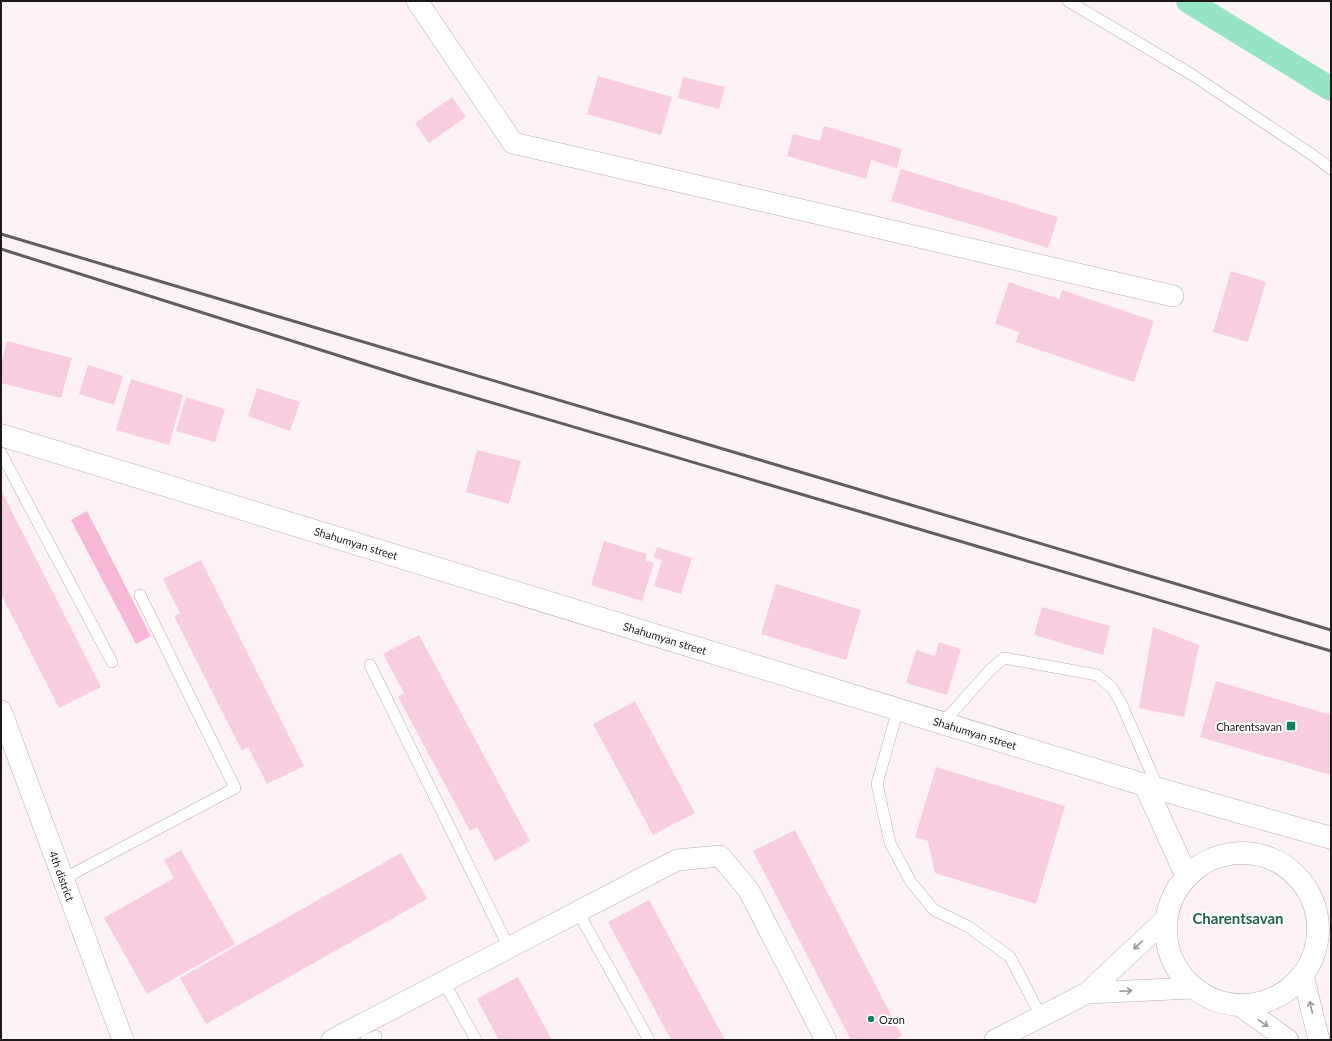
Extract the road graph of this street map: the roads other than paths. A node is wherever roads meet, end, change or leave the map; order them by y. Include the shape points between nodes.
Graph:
1 (417, 1) edge
2 (1068, 1) edge
3 (1331, 169) edge
4 (1173, 296) dead end
5 (1, 435) edge
6 (1, 453) edge
7 (140, 595) dead end
8 (112, 662) dead end
9 (370, 665) dead end
10 (898, 709) junction
11 (1, 711) edge
12 (943, 723) junction
13 (8, 744) edge
14 (1152, 787) junction
15 (1331, 838) edge
16 (1187, 877) junction
17 (62, 879) junction
18 (1324, 906) edge
19 (578, 912) junction
20 (1166, 918) junction
21 (509, 948) junction
22 (1303, 975) junction
23 (444, 982) junction
24 (1193, 988) junction
25 (1087, 993) junction
26 (1239, 1005) junction
27 (1041, 1016) junction
28 (122, 1040) edge
29 (332, 1040) edge
30 (476, 1040) edge
31 (650, 1040) edge
32 (826, 1040) edge
33 (994, 1040) edge
34 (1288, 1040) edge
35 (1319, 1040) edge

1 - 4 street via 513,144
2 - 3 lane via 1191,74
5 - 10 main road, Shahumyan street
6 - 8 lane
7 - 17 lane via 235,788
9 - 21 lane
10 - 12 main road, Shahumyan street
10 - 27 lane via 877,784 890,843 911,882 934,910 970,927 1010,957
11 - 13 street, 4th district
12 - 14 main road, Shahumyan street
12 - 14 lane via 1004,658 1097,675 1112,688 1120,703
13 - 17 street, 4th district
14 - 15 main road, Shahumyan street
14 - 16 main road
16 - 18 main road via 1210,859 1248,852 1266,856 1284,865 1299,877 1310,893
16 - 20 main road via 1171,900
17 - 28 street, 4th district
18 - 22 main road via 1316,949
19 - 21 street
19 - 31 lane
19 - 32 street via 677,860 720,856 748,889
20 - 24 main road via 1166,938 1171,957 1180,974
20 -> 25 street
21 - 23 street
22 - 26 main road via 1283,994 1266,1002
35 -> 22 street
23 - 29 street
23 - 30 lane
25 -> 24 street
24 - 26 main road via 1209,998
25 - 27 street
26 -> 34 street
27 - 33 street

